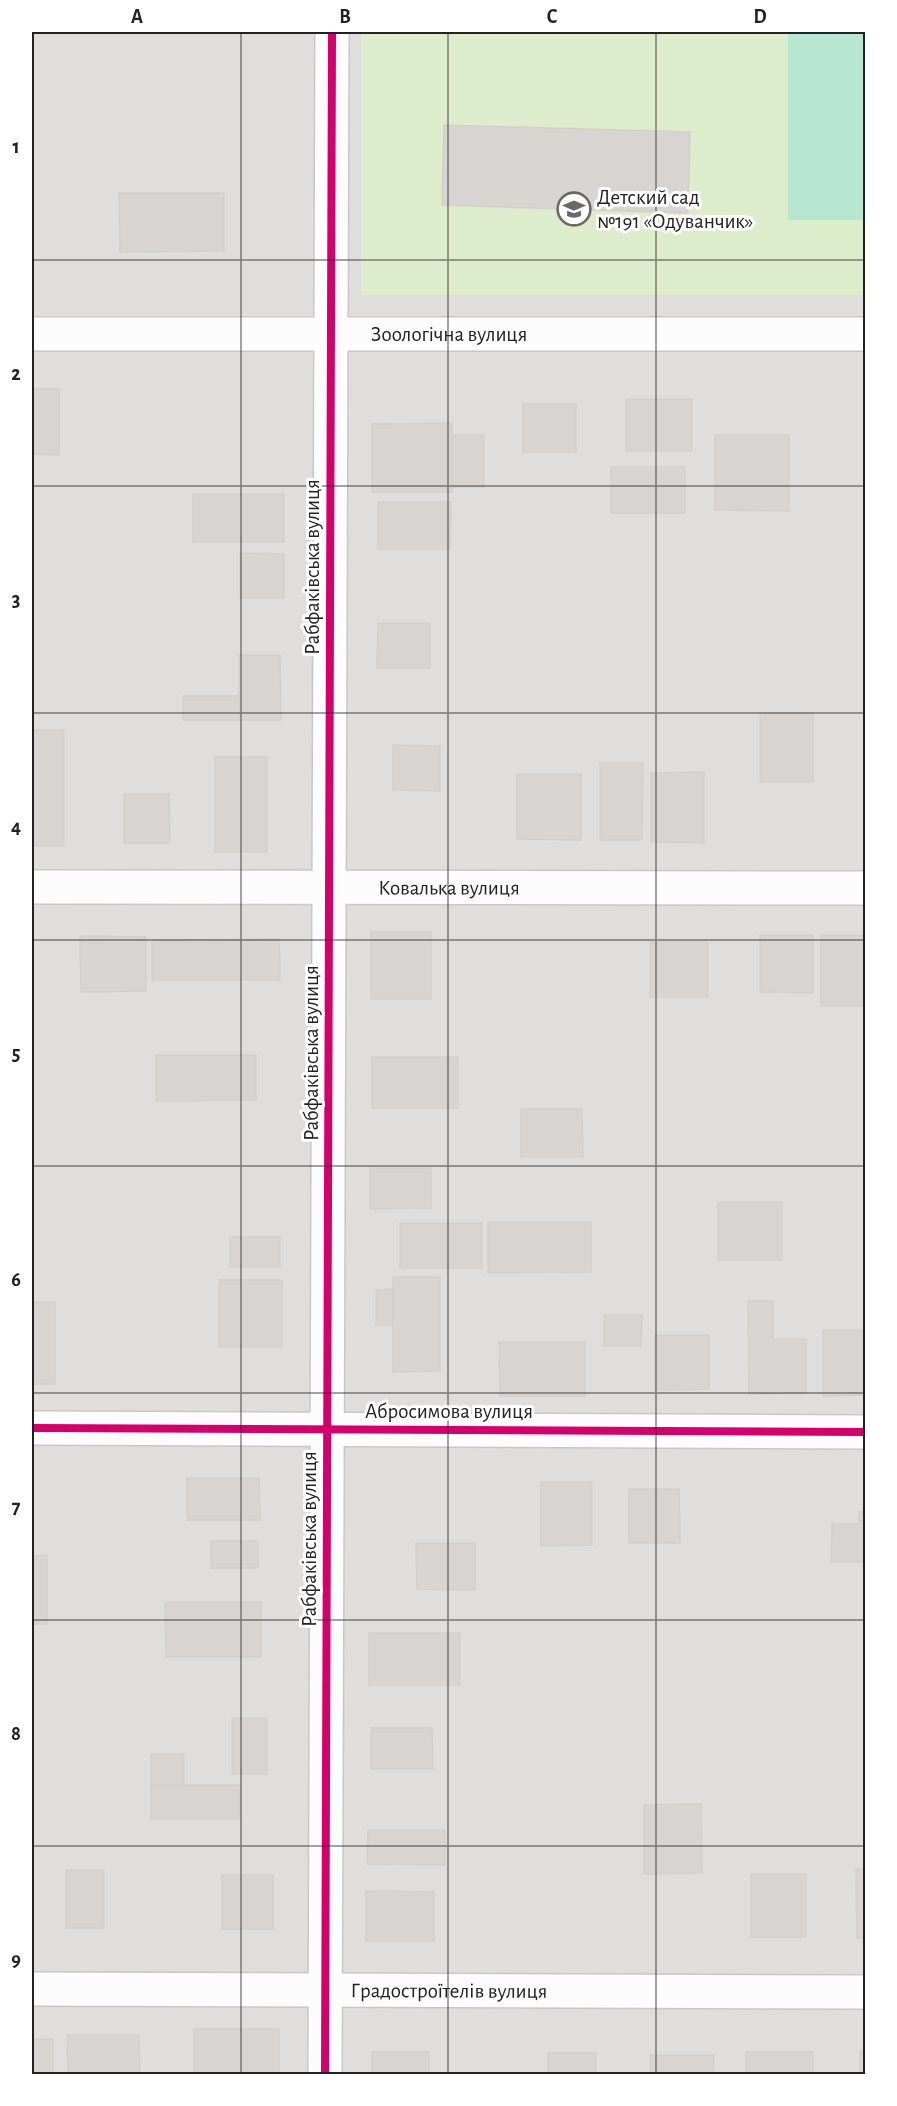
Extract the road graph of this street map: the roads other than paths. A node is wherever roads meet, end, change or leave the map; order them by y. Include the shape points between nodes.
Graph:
1 (332, 32) edge
2 (32, 334) edge
3 (331, 334) junction
4 (866, 334) edge
5 (32, 887) edge
6 (329, 888) junction
7 (866, 888) edge
8 (32, 1428) edge
9 (327, 1428) junction
10 (866, 1432) edge
11 (32, 1989) edge
12 (326, 1990) junction
13 (866, 1992) edge
14 (325, 2074) edge

1 - 3 street, Рабфаківська вулиця
2 - 3 street, Зоологічна вулиця
3 - 4 street, Зоологічна вулиця
3 - 6 street, Рабфаківська вулиця
5 - 6 street, Ковалька вулиця
6 - 7 street, Ковалька вулиця
6 - 9 street, Рабфаківська вулиця
8 - 9 street, Абросимова вулиця
9 - 10 street, Абросимова вулиця
9 - 12 street, Рабфаківська вулиця
11 - 12 street, Градостроїтелiв вулиця
12 - 13 street, Градостроїтелiв вулиця
12 - 14 street, Рабфаківська вулиця

